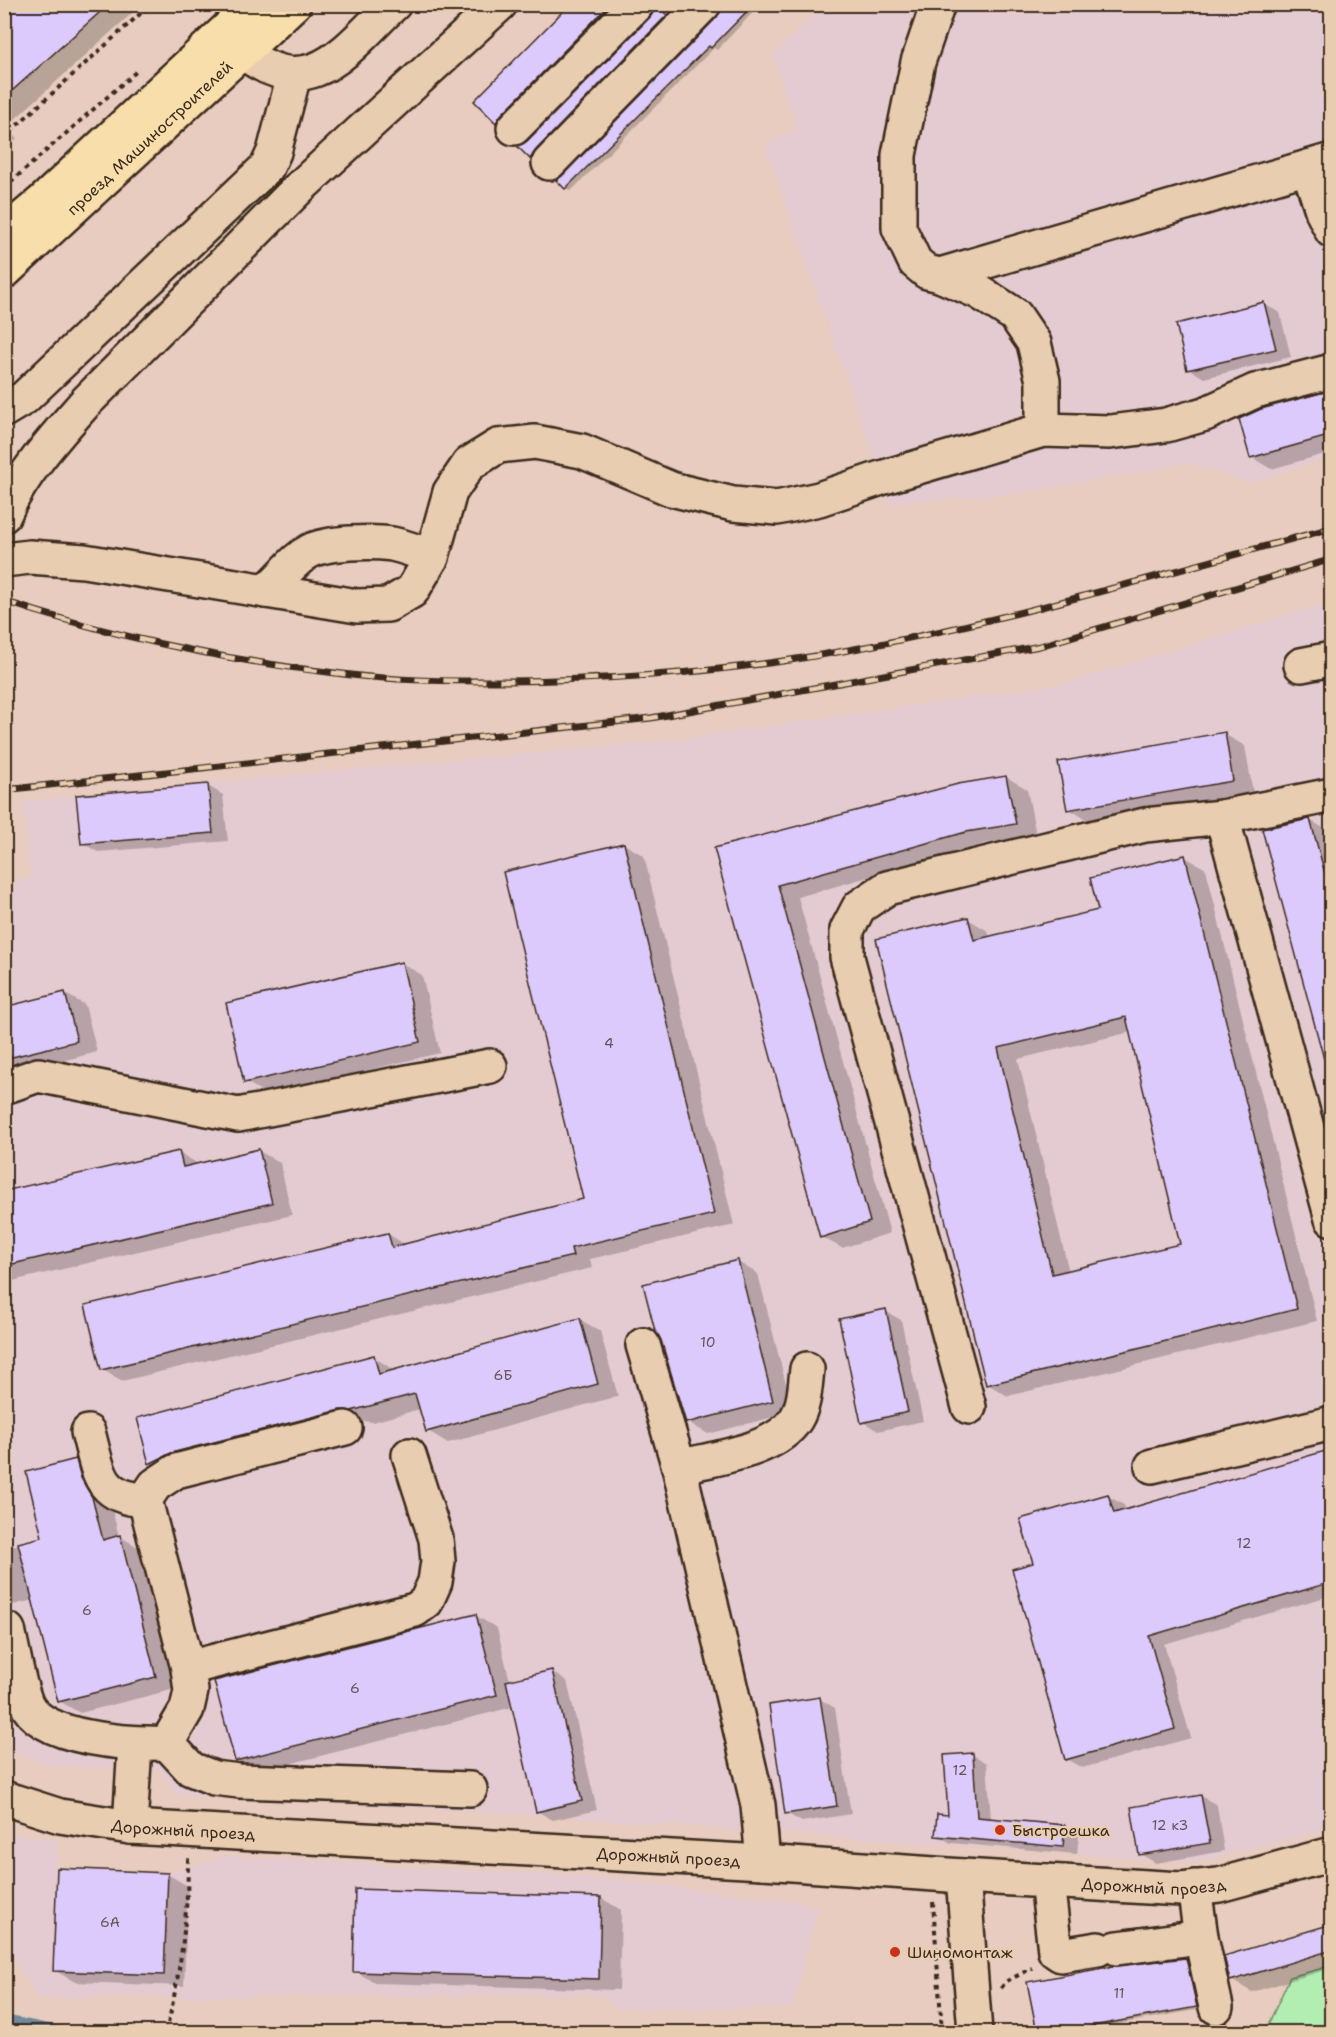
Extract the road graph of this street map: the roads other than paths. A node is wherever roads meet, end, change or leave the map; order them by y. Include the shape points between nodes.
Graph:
1 (254, 4) edge
2 (294, 4) edge
3 (394, 4) edge
4 (500, 4) edge
5 (637, 4) edge
6 (939, 4) edge
7 (694, 8) edge
8 (235, 41) junction
9 (294, 75) junction
10 (514, 128) dead end
11 (549, 163) dead end
12 (1320, 164) edge
13 (1332, 231) edge
14 (4, 234) edge
15 (4, 272) edge
16 (940, 275) junction
17 (1332, 371) edge
18 (4, 410) edge
19 (1043, 430) junction
20 (4, 515) edge
21 (432, 557) junction
22 (4, 560) edge
23 (265, 591) junction
24 (1332, 795) edge
25 (1222, 817) junction
26 (490, 1066) dead end
27 (4, 1087) edge
28 (1332, 1219) edge
29 (644, 1345) dead end
30 (807, 1369) dead end
31 (969, 1407) dead end
32 (1332, 1423) edge
33 (345, 1428) dead end
34 (88, 1432) dead end
35 (409, 1455) dead end
36 (1152, 1466) dead end
37 (679, 1467) junction
38 (145, 1500) junction
39 (8, 1630) dead end
40 (188, 1668) junction
41 (151, 1744) junction
42 (470, 1789) dead end
43 (4, 1798) edge
44 (130, 1827) junction
45 (1332, 1854) edge
46 (763, 1862) junction
47 (948, 1875) junction
48 (1047, 1881) junction
49 (1194, 1887) junction
50 (1201, 1937) junction
51 (1216, 2007) dead end
52 (975, 2032) edge

1 - 8 main road, проезд Машиностроителей
2 - 8 main road, проезд Машиностроителей
3 - 9 street via 340,56 315,72
4 - 20 street via 298,189 86,402 56,435
5 - 10 street
6 - 16 street via 918,62 899,154 899,228 915,262 927,272
7 - 11 street
8 - 9 street via 259,64
8 - 14 main road, проезд Машиностроителей
8 - 15 main road, проезд Машиностроителей
9 - 18 street via 267,167 24,398
12 - 13 street via 1323,213
12 - 16 street
16 - 19 street via 979,292 1015,315 1034,343 1043,381
17 - 19 street via 1255,391 1205,414 1166,425 1110,432
19 - 21 street via 819,499 777,508 733,504 670,489 582,451 535,442 498,446 469,464 450,492
21 - 23 street via 390,544 336,544 310,550
21 - 23 street via 412,591 388,605 357,606
22 - 23 street via 30,557 84,561
24 - 25 street
25 - 28 street
25 - 31 street via 1144,825 887,888 859,908 847,930 847,957
26 - 27 street via 238,1115 38,1075
29 - 37 street
30 - 37 street via 805,1395 797,1417 785,1433 766,1444
32 - 36 street
33 - 38 street via 176,1471 155,1485
34 - 38 street via 101,1478 110,1491 127,1499
35 - 40 street via 436,1539 435,1582 426,1602 415,1610
37 - 46 street via 758,1805
38 - 40 street
39 - 41 street via 27,1704 40,1720 62,1732
40 - 41 street via 191,1691 187,1709
41 - 42 street via 191,1769 214,1778
41 - 44 street
43 - 44 street, Дорожный проезд via 60,1816
44 - 46 street, Дорожный проезд via 383,1853
45 - 49 street, Дорожный проезд via 1219,1885
46 - 47 street, Дорожный проезд
47 - 48 street, Дорожный проезд
47 - 52 street
48 - 49 street, Дорожный проезд
48 - 50 street via 1055,1951 1061,1955
49 - 50 street
50 - 51 street

